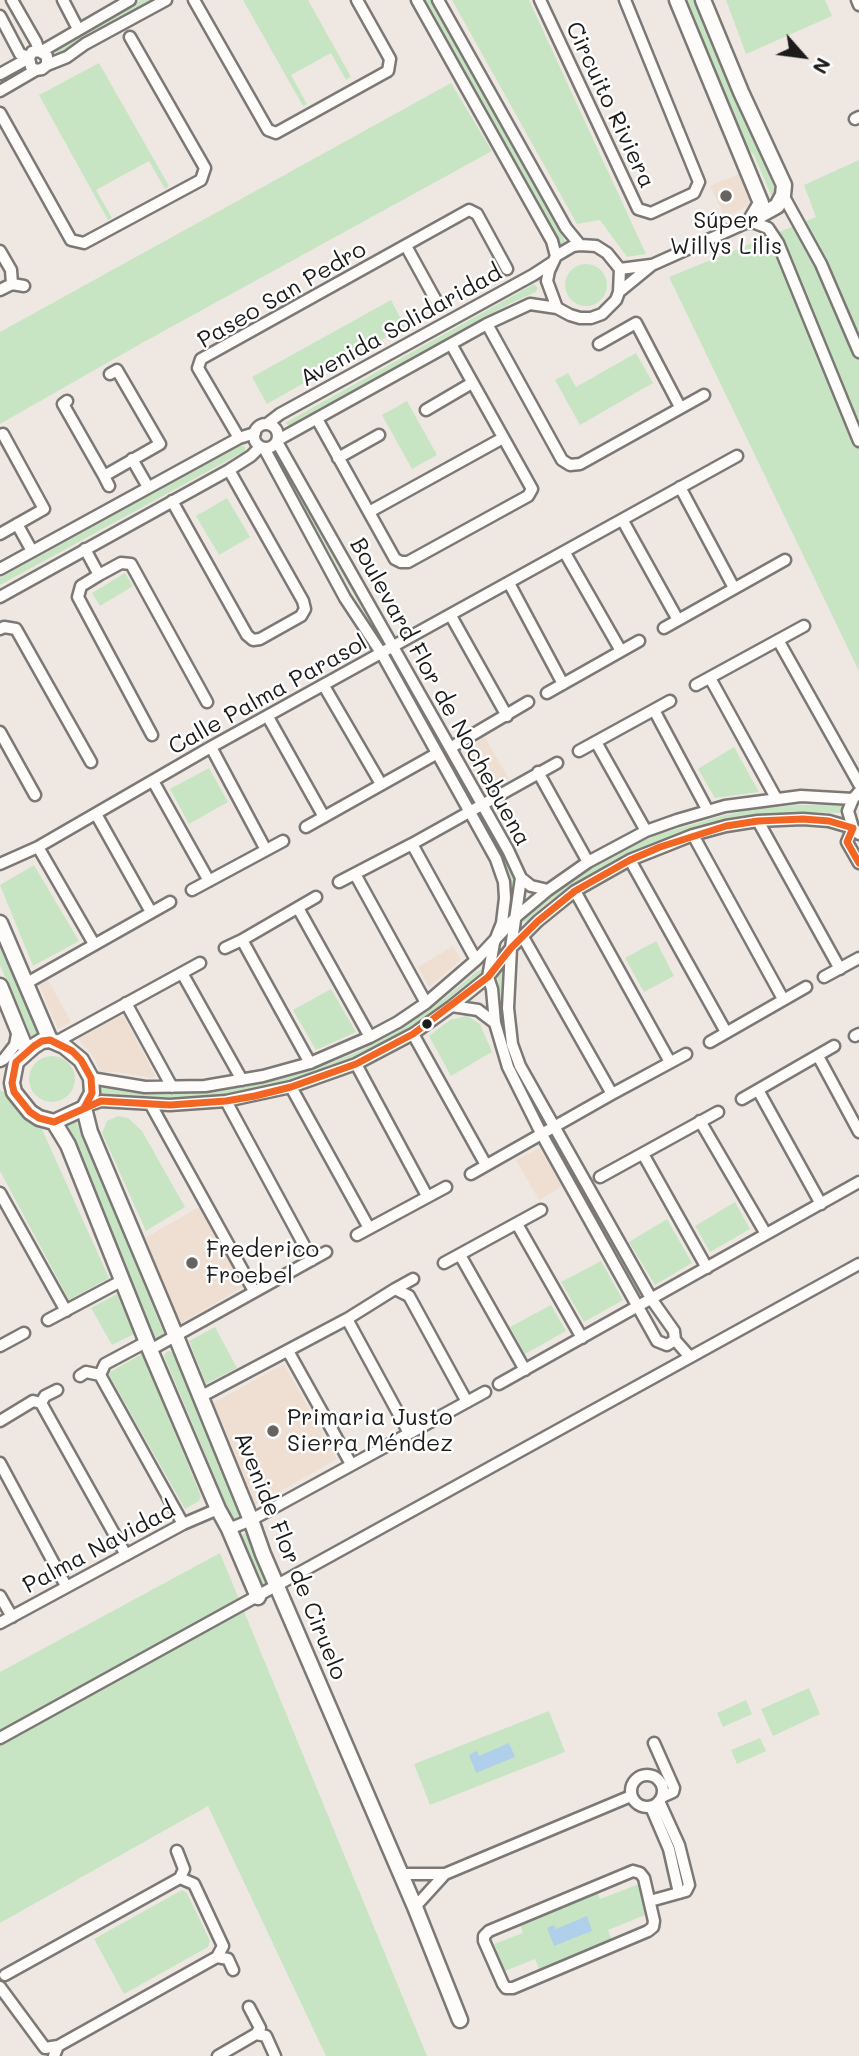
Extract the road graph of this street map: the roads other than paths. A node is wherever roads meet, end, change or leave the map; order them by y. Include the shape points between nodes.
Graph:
1 (12, 0) edge
2 (63, 0) edge
3 (130, 0) edge
4 (166, 0) edge
5 (194, 0) edge
6 (357, 0) edge
7 (417, 0) edge
8 (438, 0) edge
9 (540, 0) edge
10 (625, 0) edge
11 (677, 0) edge
12 (703, 0) edge
13 (857, 0) edge
14 (859, 5) edge
15 (0, 16) edge
16 (76, 25) junction
17 (130, 37) dead end
18 (40, 51) junction
19 (29, 57) junction
20 (47, 65) junction
21 (36, 70) junction
22 (0, 74) edge
23 (0, 91) edge
24 (0, 113) edge
25 (783, 195) junction
26 (750, 221) junction
27 (580, 245) junction
28 (406, 246) junction
29 (0, 251) edge
30 (555, 259) junction
31 (652, 265) junction
32 (508, 269) dead end
33 (620, 269) junction
34 (12, 284) junction
35 (24, 285) dead end
36 (0, 290) edge
37 (619, 292) junction
38 (439, 306) dead end
39 (557, 308) junction
40 (487, 324) junction
41 (451, 344) junction
42 (599, 344) dead end
43 (859, 352) edge
44 (110, 374) dead end
45 (472, 383) junction
46 (704, 395) dead end
47 (67, 401) dead end
48 (680, 407) junction
49 (426, 410) dead end
50 (317, 418) junction
51 (267, 424) junction
52 (255, 433) junction
53 (3, 434) dead end
54 (379, 436) dead end
55 (239, 438) junction
56 (503, 438) junction
57 (277, 441) junction
58 (859, 441) edge
59 (262, 447) junction
60 (737, 456) dead end
61 (338, 458) junction
62 (132, 459) junction
63 (232, 475) junction
64 (148, 487) junction
65 (680, 487) junction
66 (172, 501) junction
67 (369, 512) junction
68 (623, 521) junction
69 (17, 524) junction
70 (0, 534) edge
71 (85, 549) junction
72 (32, 551) junction
73 (565, 552) junction
74 (785, 560) dead end
75 (0, 569) edge
76 (99, 575) junction
77 (509, 583) junction
78 (734, 588) junction
79 (0, 597) edge
80 (451, 616) junction
81 (678, 621) junction
82 (804, 626) dead end
83 (664, 628) dead end
84 (0, 629) edge
85 (778, 640) junction
86 (639, 641) dead end
87 (394, 647) junction
88 (621, 651) junction
89 (382, 654) junction
90 (710, 678) junction
91 (563, 684) junction
92 (696, 685) dead end
93 (324, 686) junction
94 (547, 693) dead end
95 (670, 701) dead end
96 (207, 702) dead end
97 (528, 702) dead end
98 (654, 710) junction
99 (507, 716) junction
100 (268, 717) junction
101 (0, 732) edge
102 (152, 735) dead end
103 (596, 742) junction
104 (211, 747) junction
105 (450, 748) junction
106 (579, 751) dead end
107 (436, 754) junction
108 (91, 762) dead end
109 (557, 763) dead end
110 (538, 772) junction
111 (153, 782) junction
112 (859, 784) edge
113 (381, 785) junction
114 (35, 794) dead end
115 (856, 795) edge
116 (776, 799) junction
117 (483, 804) junction
118 (708, 811) junction
119 (469, 812) junction
120 (96, 814) junction
121 (324, 817) junction
122 (758, 821) junction
123 (306, 827) dead end
124 (646, 831) junction
125 (856, 831) edge
126 (693, 835) junction
127 (283, 841) dead end
128 (412, 844) junction
129 (38, 847) junction
130 (266, 850) junction
131 (630, 860) junction
132 (588, 862) junction
133 (859, 863) edge
134 (0, 864) edge
135 (355, 874) junction
136 (521, 878) junction
137 (209, 881) junction
138 (339, 882) dead end
139 (192, 890) dead end
140 (548, 890) junction
141 (575, 891) junction
142 (316, 897) dead end
143 (170, 902) dead end
144 (298, 908) junction
145 (151, 912) junction
146 (517, 916) junction
147 (0, 923) edge
148 (523, 936) junction
149 (242, 940) junction
150 (494, 943) junction
151 (94, 944) junction
152 (225, 948) dead end
153 (511, 948) junction
154 (859, 958) edge
155 (476, 960) junction
156 (200, 963) dead end
157 (840, 969) junction
158 (182, 973) junction
159 (488, 977) junction
160 (824, 977) dead end
161 (25, 984) junction
162 (0, 986) edge
163 (806, 987) dead end
164 (783, 999) junction
165 (126, 1003) junction
166 (426, 1003) junction
167 (452, 1006) junction
168 (495, 1023) junction
169 (18, 1028) junction
170 (726, 1032) junction
171 (413, 1034) junction
172 (370, 1037) junction
173 (53, 1041) junction
174 (710, 1042) dead end
175 (834, 1046) dead end
176 (686, 1054) dead end
177 (818, 1056) junction
178 (22, 1057) junction
179 (0, 1062) edge
180 (670, 1062) junction
181 (310, 1063) junction
182 (356, 1064) junction
183 (91, 1078) junction
184 (242, 1080) junction
185 (172, 1087) junction
186 (291, 1087) junction
187 (7, 1088) edge
188 (758, 1090) junction
189 (612, 1094) junction
190 (742, 1099) dead end
191 (226, 1101) junction
192 (151, 1105) junction
193 (84, 1108) junction
194 (718, 1112) dead end
195 (700, 1121) junction
196 (54, 1122) junction
197 (555, 1126) junction
198 (859, 1132) edge
199 (541, 1133) junction
200 (643, 1154) junction
201 (486, 1165) junction
202 (471, 1174) dead end
203 (600, 1177) dead end
204 (859, 1182) edge
205 (446, 1187) dead end
206 (0, 1193) edge
207 (427, 1196) junction
208 (821, 1204) junction
209 (541, 1210) dead end
210 (517, 1224) junction
211 (369, 1228) junction
212 (766, 1234) junction
213 (357, 1235) dead end
214 (326, 1252) dead end
215 (460, 1255) junction
216 (312, 1260) junction
217 (444, 1263) dead end
218 (859, 1264) edge
219 (707, 1268) junction
220 (413, 1279) dead end
221 (123, 1280) junction
222 (395, 1289) junction
223 (254, 1291) junction
224 (656, 1298) junction
225 (634, 1309) junction
226 (66, 1311) junction
227 (346, 1319) junction
228 (48, 1320) dead end
229 (0, 1331) edge
230 (24, 1333) dead end
231 (175, 1336) junction
232 (582, 1338) junction
233 (675, 1340) junction
234 (3, 1344) edge
235 (149, 1346) junction
236 (288, 1351) junction
237 (690, 1357) junction
238 (525, 1370) junction
239 (100, 1375) junction
240 (80, 1376) dead end
241 (499, 1384) dead end
242 (57, 1390) dead end
243 (485, 1392) dead end
244 (200, 1397) junction
245 (467, 1402) junction
246 (41, 1403) junction
247 (0, 1421) edge
248 (409, 1433) junction
249 (0, 1463) edge
250 (351, 1464) junction
251 (218, 1509) junction
252 (251, 1520) junction
253 (183, 1524) junction
254 (229, 1529) junction
255 (126, 1555) junction
256 (66, 1586) junction
257 (278, 1586) junction
258 (0, 1596) edge
259 (258, 1597) junction
260 (12, 1617) junction
261 (0, 1623) edge
262 (0, 1738) edge
263 (654, 1742) dead end
264 (631, 1796) junction
265 (658, 1802) junction
266 (177, 1851) dead end
267 (400, 1874) junction
268 (445, 1874) junction
269 (180, 1878) junction
270 (650, 1901) junction
271 (415, 1907) junction
272 (217, 1957) junction
273 (233, 1970) dead end
274 (1, 1980) edge
275 (249, 2007) dead end
276 (460, 2020) dead end
277 (256, 2034) junction
278 (56, 2051) edge
279 (218, 2056) edge
280 (275, 2056) edge

1 - 18 street
2 - 16 street
3 - 16 street
4 - 20 street
5 - 6 street via 268,130 276,133 388,71 390,60
7 - 30 street via 552,241
8 - 27 street via 566,228
9 - 10 street, Circuito Riviera via 638,209 651,213 694,193 699,182
11 - 26 main road via 761,203
12 - 25 main road via 784,185
13 - 14 street
15 - 19 street via 20,54
16 - 18 street
17 - 24 street via 205,168 201,180 84,243 71,240
18 - 19 street
18 - 20 street via 47,56
19 - 21 street
19 - 22 street
20 - 21 street
21 - 23 street
25 - 26 main road via 777,206
25 - 43 street via 821,264
26 - 31 street
26 - 58 street via 768,228 778,243
27 - 30 street
27 - 33 street via 596,246
28 - 32 street, Paseo San Pedro via 468,210 477,214
28 - 38 street
28 - 55 street, Paseo San Pedro via 201,359 198,369
29 - 34 street via 11,270
30 - 39 street via 547,281
30 - 51 street, Avenida Solidaridad
31 - 33 street
31 - 37 street
33 - 37 street
34 - 35 street
34 - 36 street
37 - 39 street via 611,307 592,317 580,318
39 - 40 street, Avenida Solidaridad via 530,304
40 - 41 street, Avenida Solidaridad
40 - 48 street via 562,460 570,465 580,464
41 - 45 street
41 - 50 street, Avenida Solidaridad
42 - 48 street via 635,323
44 - 62 street via 117,370 161,447
45 - 49 street
45 - 56 street
46 - 48 street
47 - 62 street via 63,404 106,481
50 - 57 street, Avenida Solidaridad
50 - 61 street
51 - 52 street
51 - 57 street via 277,430
52 - 55 street
52 - 59 street
53 - 69 street via 46,512
54 - 61 street
55 - 64 street
56 - 67 street
56 - 67 street via 532,489 528,496 408,562 395,559
57 - 59 street
57 - 87 street, Boulevard Flor de Nochebuena
59 - 63 street
59 - 89 street, Boulevard Flor de Nochebuena via 345,598
60 - 65 street, Calle Palma Parasol
61 - 67 street
62 - 64 street
63 - 66 street
63 - 66 street via 305,610 260,639 247,635
64 - 72 street
65 - 68 street, Calle Palma Parasol
65 - 78 street
66 - 71 street
68 - 73 street, Calle Palma Parasol
68 - 81 street
69 - 70 street
69 - 72 street
71 - 76 street
71 - 79 street
72 - 75 street
73 - 77 street, Calle Palma Parasol
73 - 88 street
74 - 78 street
76 - 96 street via 121,563 131,564
76 - 102 street via 81,586 78,597
77 - 80 street, Calle Palma Parasol
77 - 91 street
78 - 81 street
80 - 87 street, Calle Palma Parasol
80 - 99 street
81 - 83 street
82 - 85 street
84 - 108 street via 16,629
85 - 90 street
85 - 112 street
86 - 88 street
87 - 89 street, Calle Palma Parasol
87 - 105 street, Boulevard Flor de Nochebuena
88 - 91 street
89 - 93 street, Calle Palma Parasol
89 - 107 street, Boulevard Flor de Nochebuena
90 - 92 street
90 - 116 street
91 - 94 street
93 - 100 street, Calle Palma Parasol
93 - 113 street
95 - 98 street
97 - 99 street
98 - 103 street
98 - 118 street
99 - 105 street
100 - 104 street, Calle Palma Parasol
100 - 121 street
101 - 114 street
103 - 106 street
103 - 124 street
104 - 111 street, Calle Palma Parasol
104 - 130 street
105 - 117 street, Boulevard Flor de Nochebuena
107 - 113 street
107 - 119 street, Boulevard Flor de Nochebuena
109 - 110 street
110 - 117 street
110 - 132 street
111 - 120 street, Calle Palma Parasol
111 - 137 street
113 - 121 street
115 - 116 street
115 - 125 street via 848,811
116 - 118 street
117 - 119 street
117 - 136 street, Boulevard Flor de Nochebuena
118 - 124 street
119 - 128 street
119 - 150 street, Boulevard Flor de Nochebuena via 504,882 502,923
120 - 129 street, Calle Palma Parasol
120 - 145 street
121 - 123 street
122 - 125 street via 829,821
122 - 126 street
122 - 157 street
124 - 132 street
125 - 133 street via 847,842
126 - 131 street
126 - 164 street
127 - 130 street
128 - 135 street
128 - 155 street
129 - 134 street, Calle Palma Parasol
129 - 151 street
130 - 137 street
131 - 141 street
131 - 170 street
132 - 140 street
135 - 138 street
135 - 166 street
136 - 140 street
136 - 146 street, Boulevard Flor de Nochebuena
137 - 139 street
140 - 146 street
141 - 148 street
141 - 180 street
142 - 144 street
143 - 145 street
144 - 149 street
144 - 172 street
145 - 151 street
146 - 150 street
146 - 153 street, Boulevard Flor de Nochebuena
147 - 161 main road
148 - 153 street
148 - 189 street via 533,964
149 - 152 street
149 - 181 street
150 - 155 street
150 - 159 street, Boulevard Flor de Nochebuena
151 - 161 street
153 - 159 street
153 - 197 street, Boulevard Flor de Nochebuena via 508,1008 512,1044
154 - 157 street
155 - 166 street
156 - 158 street
157 - 160 street
158 - 165 street
158 - 184 street
159 - 167 street
159 - 168 street, Boulevard Flor de Nochebuena
161 - 173 main road
162 - 169 main road
163 - 164 street
164 - 170 street
165 - 173 street
165 - 185 street
166 - 172 street
167 - 168 street via 478,1010
167 - 171 street
168 - 199 street, Boulevard Flor de Nochebuena via 508,1067
169 - 178 main road
169 - 179 street via 15,1045
170 - 174 street
171 - 182 street
171 - 201 street
172 - 181 street
173 - 178 main road via 42,1041
173 - 183 main road via 81,1059
175 - 177 street
176 - 180 street
177 - 188 street
177 - 198 street
178 - 179 street
178 - 187 main road
180 - 189 street
181 - 184 street
182 - 186 street
182 - 207 street
183 - 185 street
183 - 193 main road via 92,1093
184 - 185 street
186 - 191 street
186 - 211 street
187 - 196 main road via 30,1112
188 - 190 street
188 - 208 street
189 - 197 street
191 - 192 street
191 - 216 street
192 - 193 street via 101,1101
192 - 223 street
193 - 196 main road
193 - 231 main road, Avenide Flor de Ciruelo
194 - 195 street
195 - 200 street
195 - 212 street
196 - 221 main road, Avenide Flor de Ciruelo via 68,1144
197 - 199 street
197 - 224 street, Boulevard Flor de Nochebuena
199 - 201 street
199 - 225 street, Boulevard Flor de Nochebuena
200 - 203 street
200 - 219 street
201 - 202 street
204 - 208 street
205 - 207 street
206 - 226 street
207 - 211 street
208 - 212 street
209 - 210 street
210 - 215 street
210 - 232 street
211 - 213 street
212 - 219 street
214 - 216 street
215 - 217 street
215 - 238 street
216 - 223 street
218 - 237 street
219 - 224 street
220 - 222 street
221 - 226 street
221 - 235 main road, Avenide Flor de Ciruelo
222 - 227 street
222 - 245 street via 409,1296
223 - 231 street
224 - 225 street
224 - 233 street, Boulevard Flor de Nochebuena
225 - 232 street
225 - 233 street, Boulevard Flor de Nochebuena via 657,1341 667,1345
226 - 228 street
227 - 236 street
227 - 248 street
229 - 234 street
230 - 234 street
231 - 235 street
231 - 244 main road, Avenide Flor de Ciruelo
232 - 238 street
233 - 237 street
235 - 239 street via 105,1364
235 - 251 main road, Avenide Flor de Ciruelo
236 - 244 street
236 - 250 street
237 - 257 street
238 - 241 street
239 - 240 street via 86,1372
239 - 253 street
242 - 246 street
243 - 245 street
244 - 252 main road, Avenide Flor de Ciruelo
245 - 248 street
246 - 247 street via 33,1402
246 - 255 street
248 - 250 street
249 - 256 street
250 - 252 street
251 - 253 street, Palma Navidad
251 - 254 main road, Avenide Flor de Ciruelo
252 - 254 street
252 - 257 main road, Avenide Flor de Ciruelo
253 - 255 street, Palma Navidad
254 - 259 main road, Avenide Flor de Ciruelo
255 - 256 street, Palma Navidad
256 - 260 street, Palma Navidad
257 - 259 street
257 - 267 main road, Avenide Flor de Ciruelo
258 - 260 street
259 - 262 street
260 - 261 street, Palma Navidad
263 - 265 street via 674,1788
264 - 265 street via 641,1807
264 - 265 street via 634,1781 653,1776 662,1787
264 - 268 street
265 - 270 street via 678,1845 689,1885 686,1891
266 - 269 street via 184,1869
267 - 268 street
267 - 271 main road, Avenide Flor de Ciruelo
268 - 271 street
269 - 272 street via 194,1884 223,1946
269 - 274 street
270 - 270 street via 644,1878 633,1871 489,1931 484,1941 503,1984 513,1988 648,1931 654,1921
271 - 276 main road, Avenide Flor de Ciruelo
272 - 273 street via 228,1959
272 - 278 street
274 - 278 street via 45,2048
275 - 277 street via 260,2028
277 - 279 street
277 - 280 street via 266,2036

